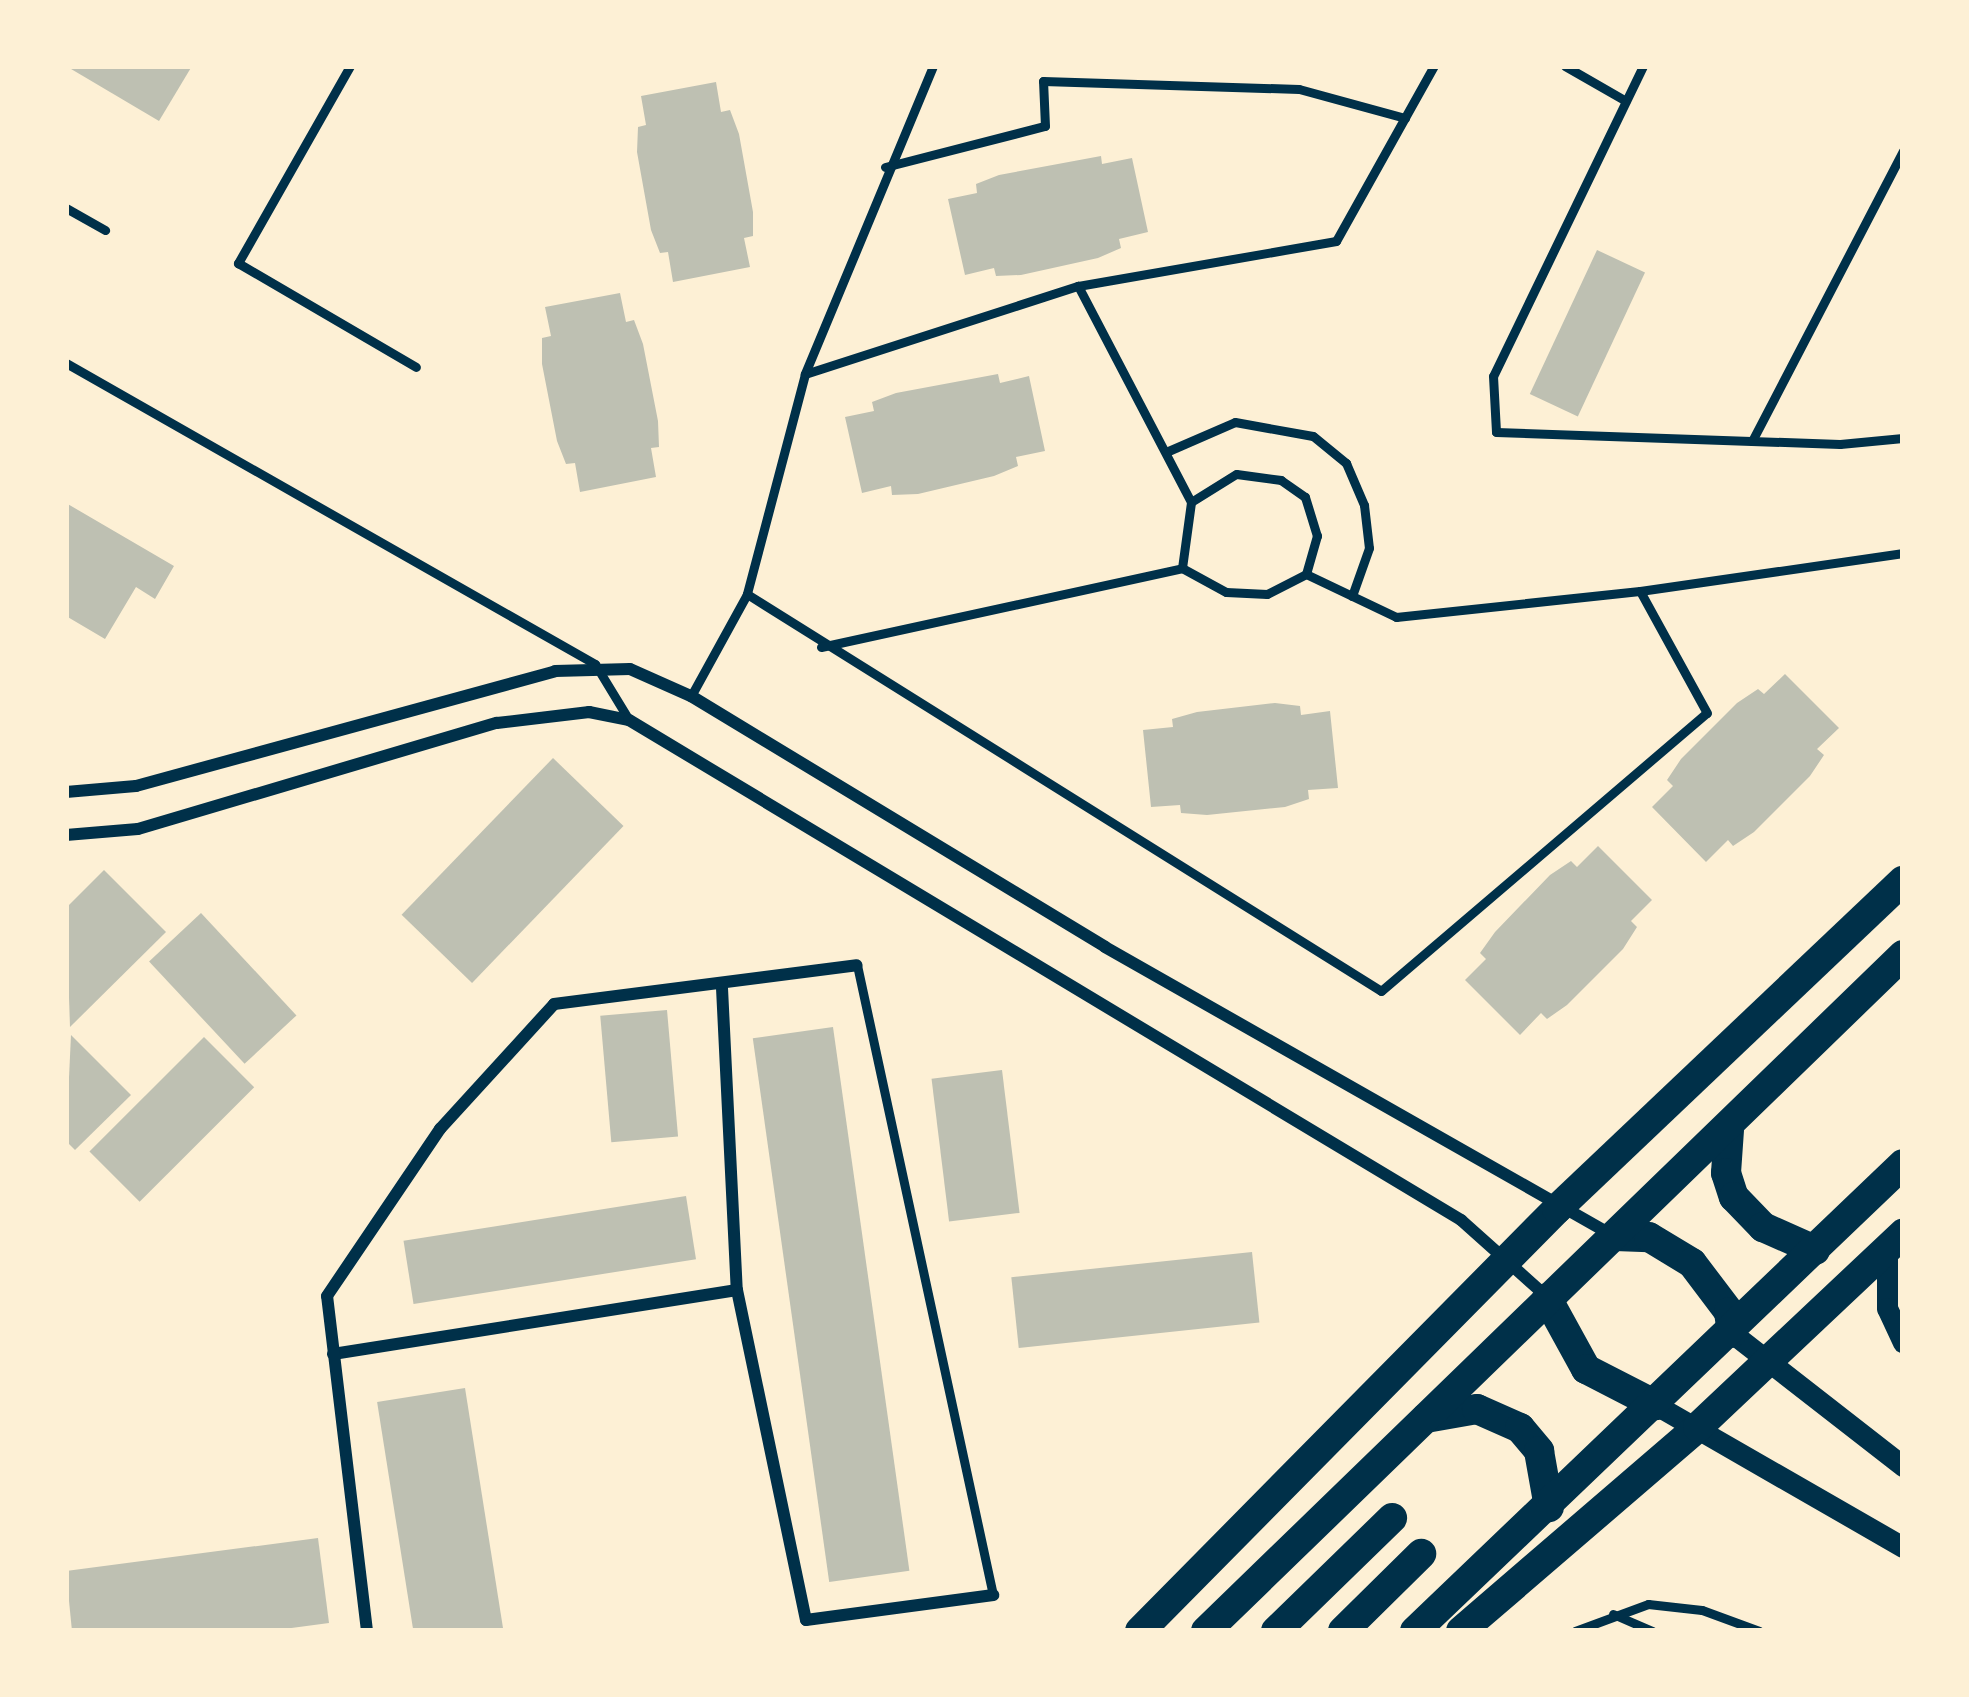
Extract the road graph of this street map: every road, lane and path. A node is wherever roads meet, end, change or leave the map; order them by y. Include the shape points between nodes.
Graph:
1 (350, 66) edge
2 (933, 66) edge
3 (1434, 66) edge
4 (1565, 66) edge
5 (1643, 66) edge
6 (1627, 100) junction
7 (1405, 118) junction
8 (1903, 151) edge
9 (885, 167) junction
10 (66, 208) edge
11 (105, 230) dead end
12 (1078, 286) junction
13 (66, 363) edge
14 (416, 367) dead end
15 (805, 374) junction
16 (1903, 437) edge
17 (1752, 441) junction
18 (1166, 452) junction
19 (1190, 502) junction
20 (1903, 553) edge
21 (1182, 568) junction
22 (1306, 574) junction
23 (1640, 591) junction
24 (747, 594) junction
25 (1352, 596) junction
26 (821, 647) junction
27 (595, 664) junction
28 (691, 696) junction
29 (629, 720) junction
30 (66, 792) edge
31 (66, 835) edge
32 (1903, 881) edge
33 (1903, 955) edge
34 (857, 965) joint
35 (722, 988) junction
36 (1729, 1130) junction
37 (1903, 1164) edge
38 (1557, 1209) junction
39 (1615, 1236) junction
40 (1895, 1241) edge
41 (1815, 1250) junction
42 (1508, 1258) junction
43 (737, 1290) junction
44 (1547, 1298) junction
45 (1732, 1334) junction
46 (1903, 1342) edge
47 (333, 1354) junction
48 (1765, 1361) junction
49 (1656, 1405) junction
50 (1424, 1418) junction
51 (1698, 1427) junction
52 (1903, 1466) edge
53 (1549, 1507) junction
54 (1392, 1518) dead end
55 (1903, 1547) edge
56 (1421, 1554) dead end
57 (993, 1595) joint
58 (1613, 1614) junction
59 (367, 1631) edge
60 (1140, 1631) edge
61 (1206, 1631) edge
62 (1276, 1631) edge
63 (1343, 1631) edge
64 (1415, 1631) edge
65 (1461, 1631) edge
66 (1575, 1631) edge
67 (1652, 1631) edge
68 (1759, 1631) edge

1 - 14 lane via 238,263
2 - 9 lane
3 - 7 lane
4 - 6 lane
5 - 6 lane
6 - 17 lane via 1493,376 1496,432
7 - 9 lane via 1299,89 1043,81 1045,126
7 - 12 lane via 1336,241
8 - 17 lane
9 - 15 lane
10 - 11 lane
12 - 15 lane
12 - 18 lane
13 - 27 lane
15 - 24 lane
16 - 17 lane
18 - 19 lane
18 - 25 lane via 1235,422 1313,436 1346,463 1364,505 1369,548
19 - 21 lane
19 - 22 lane via 1236,474 1281,479 1305,497 1317,536
20 - 23 lane
21 - 22 lane via 1226,592 1267,594
21 - 26 lane
22 - 25 lane
23 - 25 lane via 1396,617
23 - 26 lane via 1707,713 1381,991
24 - 26 lane
24 - 28 lane
27 - 28 street via 656,677
27 - 29 lane
27 - 30 street via 136,787
28 - 38 street via 823,782
29 - 31 street via 589,712 496,723 138,829
29 - 42 street via 1461,1220
32 - 38 main road
33 - 36 main road
34 - 35 street
34 - 57 lane
35 - 43 street
35 - 47 street via 554,1004 440,1129 327,1296
36 - 39 main road
36 - 41 main road via 1726,1173 1734,1197 1763,1227
37 - 41 main road
38 - 39 street
38 - 42 main road
39 - 44 main road
39 - 45 main road via 1649,1237 1692,1263 1729,1312
40 - 46 street via 1887,1308
40 - 48 main road
41 - 45 main road
42 - 44 street
42 - 60 main road
43 - 47 street
43 - 57 street via 806,1620
44 - 49 main road via 1586,1369
44 - 50 main road
45 - 48 street
45 - 49 main road
47 - 59 street
48 - 51 main road
48 - 52 street
49 - 51 street
49 - 53 main road
50 - 53 main road via 1477,1409 1520,1428 1539,1450
50 - 61 main road
51 - 55 street
51 - 65 main road
53 - 64 main road
54 - 62 main road
56 - 63 main road
58 - 66 lane
58 - 67 lane
58 - 68 lane via 1648,1604 1702,1610

